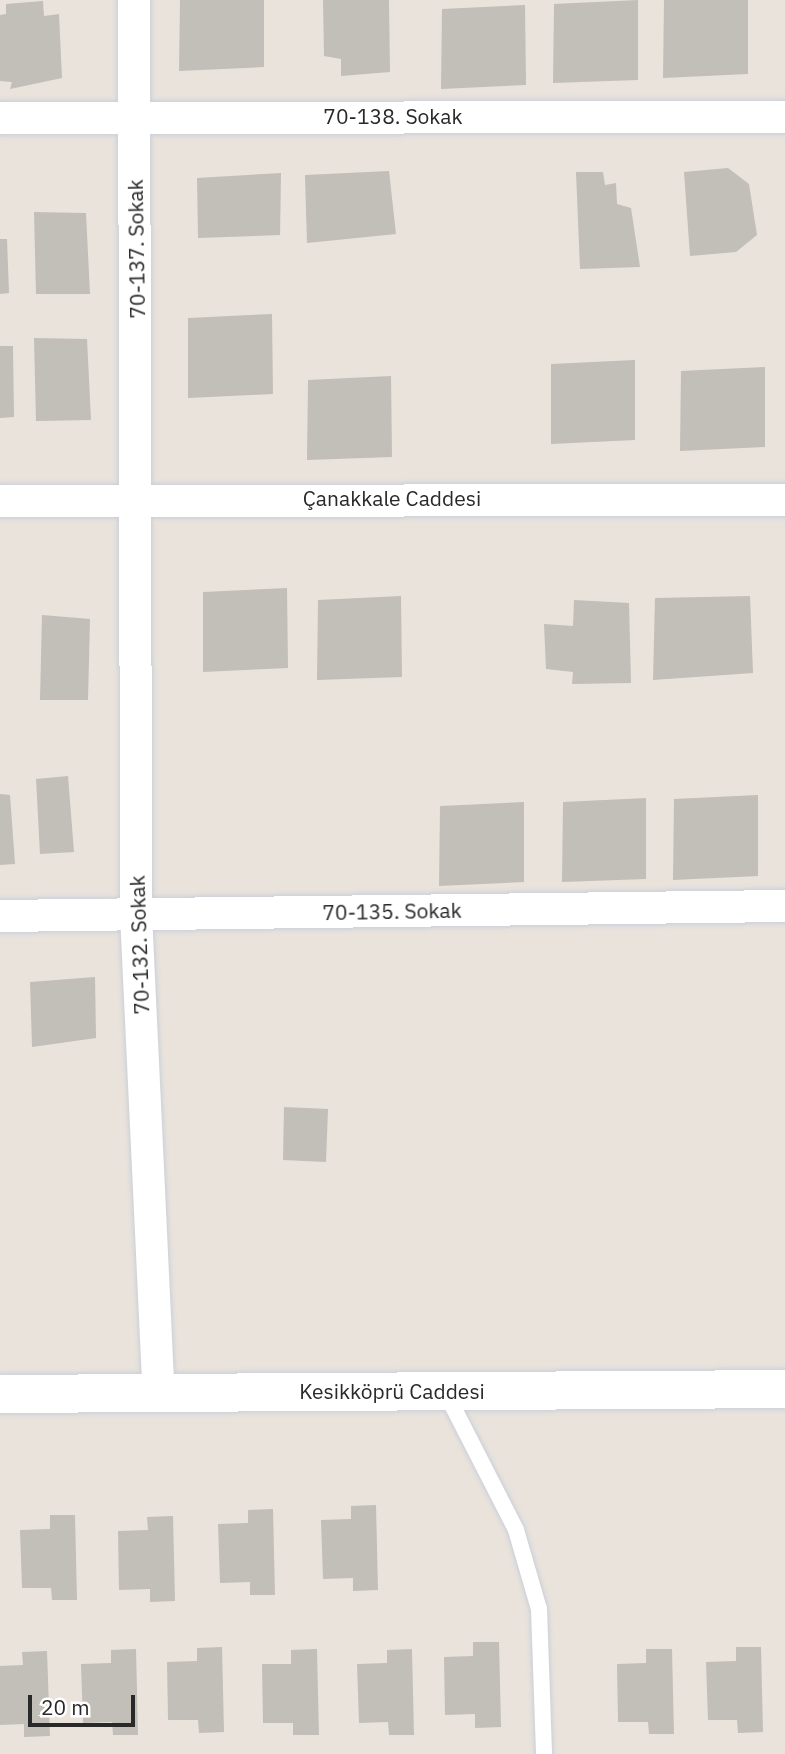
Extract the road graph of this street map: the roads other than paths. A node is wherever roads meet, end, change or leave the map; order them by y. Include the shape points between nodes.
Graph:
1 (134, 0) edge
2 (134, 117) junction
3 (785, 117) edge
4 (0, 118) edge
5 (138, 498) junction
6 (785, 500) edge
7 (0, 501) edge
8 (785, 906) edge
9 (136, 914) junction
10 (0, 916) edge
11 (785, 1389) edge
12 (445, 1391) junction
13 (159, 1393) junction
14 (0, 1394) edge
15 (544, 1754) edge

1 - 2 street, 70-137. Sokak
2 - 3 street, 70-138. Sokak
2 - 4 street, 70-138. Sokak
2 - 5 street, 70-137. Sokak
5 - 6 street, Çanakkale Caddesi
5 - 7 street, Çanakkale Caddesi
5 - 9 street, 70-132. Sokak
8 - 9 street, 70-135. Sokak
9 - 10 street, 70-135. Sokak
9 - 13 street, 70-132. Sokak
11 - 12 street, Kesikköprü Caddesi
12 - 13 street, Kesikköprü Caddesi
12 - 15 lane via 516,1530 539,1609
13 - 14 street, Kesikköprü Caddesi

